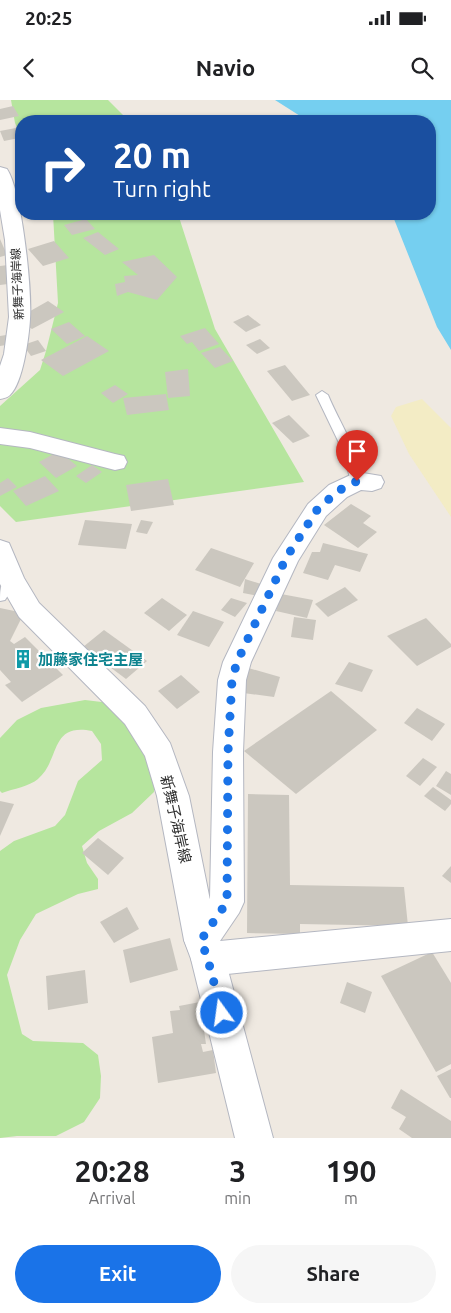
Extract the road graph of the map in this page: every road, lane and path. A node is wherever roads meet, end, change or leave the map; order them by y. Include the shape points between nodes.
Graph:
1 (0, 173) edge
2 (0, 392) edge
3 (322, 395) dead end
4 (0, 436) edge
5 (115, 462) dead end
6 (364, 482) joint
7 (0, 550) edge
8 (6, 588) edge
9 (451, 935) edge
10 (204, 950) junction
11 (254, 1138) edge

1 - 2 main road, 新舞子海岸線 via 15,240 20,317 15,354
3 - 6 lane
4 - 5 main road via 30,440
6 - 10 main road via 338,491 317,510 286,558 237,662 232,680 228,752 227,902
7 - 8 main road, 新舞子海岸線
8 - 10 main road, 新舞子海岸線 via 135,716 159,752 173,796
9 - 10 main road
10 - 11 main road, 新舞子海岸線

